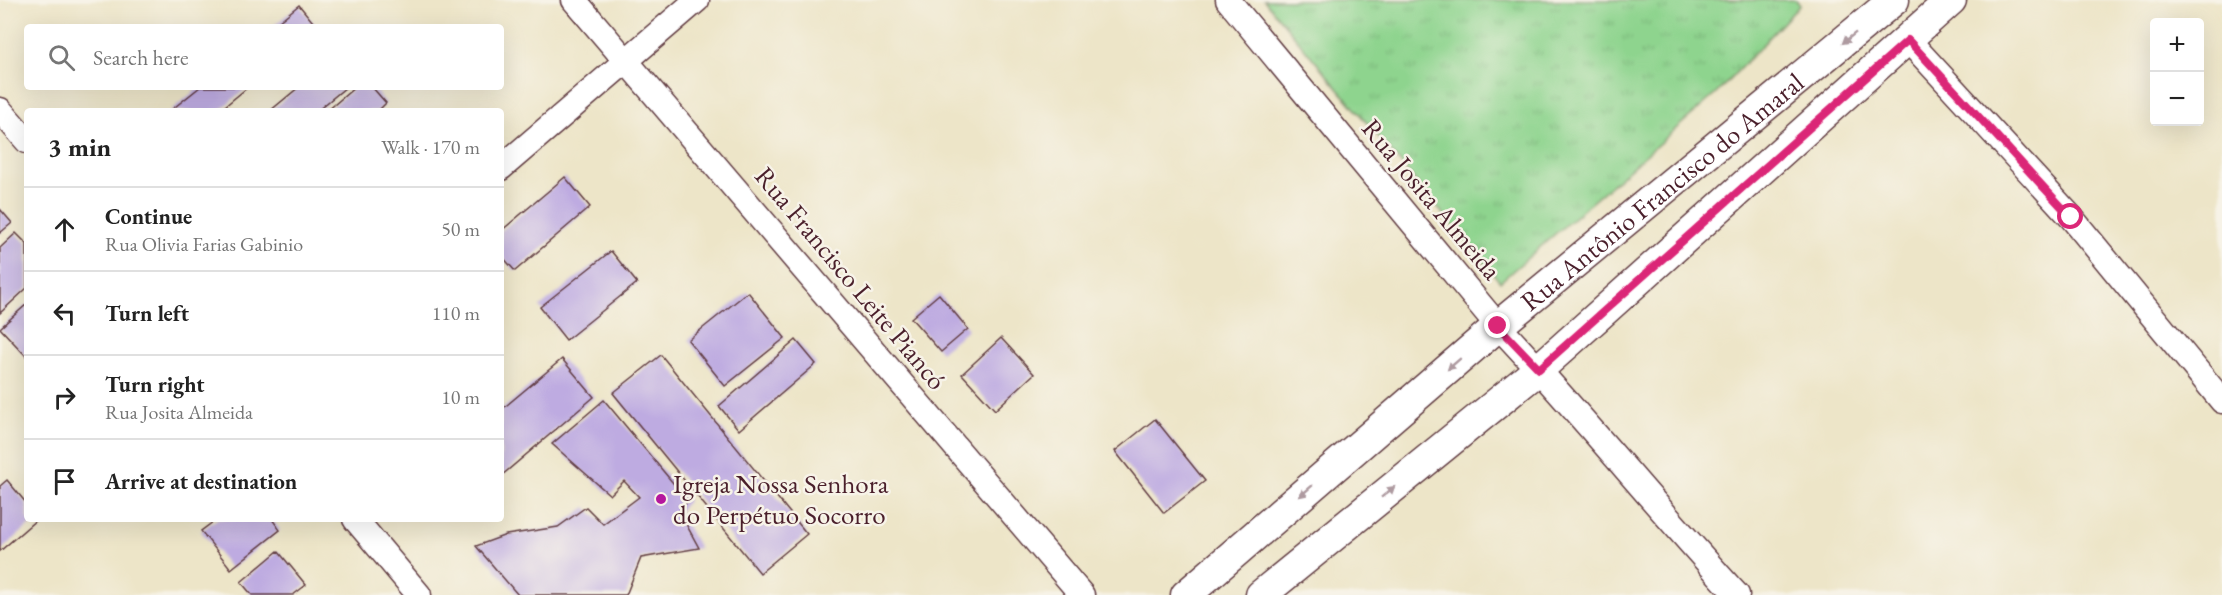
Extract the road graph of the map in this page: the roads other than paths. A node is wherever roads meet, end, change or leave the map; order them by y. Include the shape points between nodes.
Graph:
1 (574, 0) edge
2 (697, 0) edge
3 (1228, 0) edge
4 (1951, 0) edge
5 (1882, 4) edge
6 (1908, 40) junction
7 (627, 60) junction
8 (0, 110) edge
9 (24, 138) edge
10 (504, 165) edge
11 (1498, 326) junction
12 (1539, 369) junction
13 (2222, 401) edge
14 (358, 522) edge
15 (419, 595) edge
16 (1082, 595) edge
17 (1186, 595) edge
18 (1261, 595) edge
19 (1737, 595) edge

1 - 7 street, Rua Francisco Leite Piancó
2 - 7 street
3 - 11 street, Rua Josita Almeida
4 - 6 street
5 -> 11 street, Rua Antônio Francisco do Amaral
6 - 12 street
6 - 13 street via 2071,217
7 - 10 street
7 - 16 street, Rua Francisco Leite Piancó
8 - 9 street
11 - 12 street, Rua Josita Almeida
11 -> 17 street, Rua Antônio Francisco do Amaral
18 -> 12 street
12 - 19 street, Rua Josita Almeida
14 - 15 street

